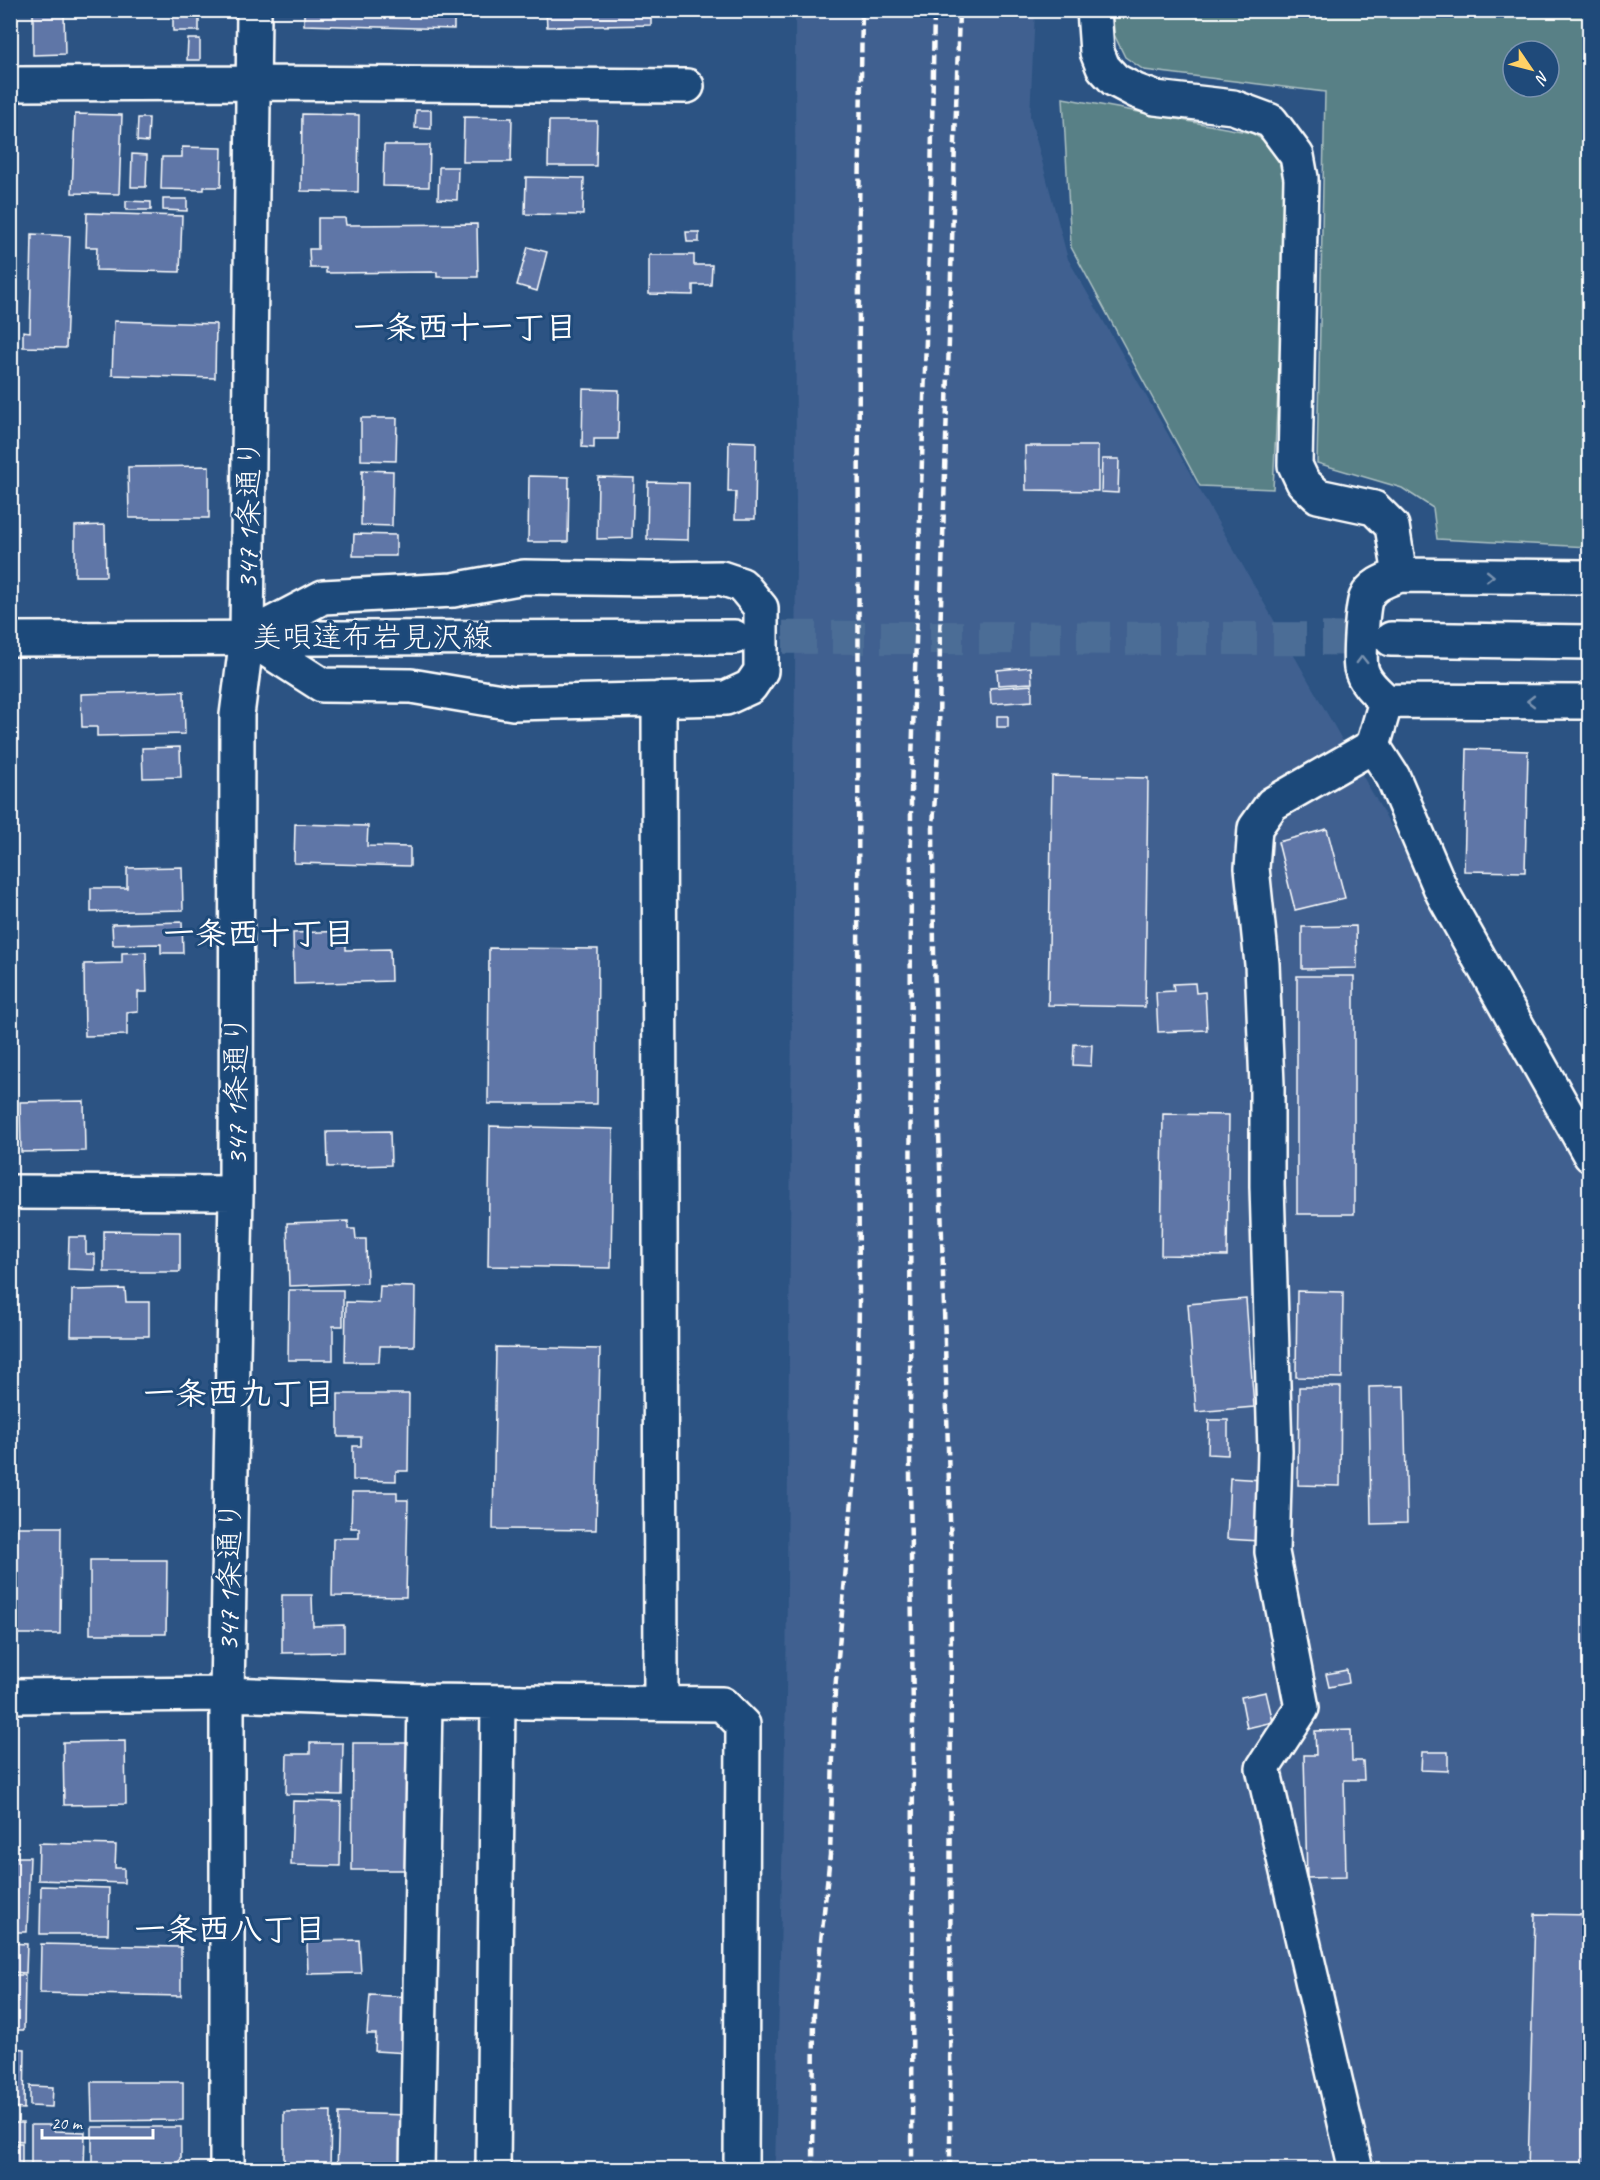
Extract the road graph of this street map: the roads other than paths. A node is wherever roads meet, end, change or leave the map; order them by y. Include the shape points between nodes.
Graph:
1 (254, 10) edge
2 (1094, 10) edge
3 (254, 83) junction
4 (10, 84) edge
5 (687, 86) dead end
6 (1400, 575) junction
7 (1590, 577) edge
8 (247, 637) junction
9 (734, 637) tunnel mouth
10 (10, 639) edge
11 (1391, 639) tunnel mouth
12 (1590, 642) edge
13 (659, 699) junction
14 (1386, 701) junction
15 (1590, 702) edge
16 (1373, 746) junction
17 (1590, 1155) edge
18 (10, 1192) edge
19 (236, 1193) junction
20 (227, 1694) junction
21 (10, 1696) edge
22 (425, 1701) junction
23 (498, 1702) junction
24 (661, 1702) junction
25 (227, 2169) edge
26 (417, 2169) edge
27 (493, 2169) edge
28 (741, 2169) edge
29 (1356, 2169) edge

1 - 3 street, 347 1条通り
2 - 6 street via 1097,52 1103,67 1115,80 1155,98 1233,107 1271,120 1297,156 1301,178 1295,465 1303,482 1318,496 1374,508 1392,526
3 - 4 street
3 - 5 street
3 - 8 street, 347 1条通り
6 -> 7 street
14 -> 6 street via 1370,687 1361,668 1362,620 1366,598 1380,582
8 - 9 street, 美唄達布岩見沢線
8 - 10 street, 美唄達布岩見沢線
8 - 13 street via 322,685 411,686 513,703
8 - 13 street via 323,597 453,590 524,577 721,578 742,585 761,608 761,671 750,687 726,698
8 - 19 street, 347 1条通り via 237,715
11 - 12 street
13 - 24 street
15 -> 14 street
14 - 16 street
16 - 17 street via 1393,777 1443,894
16 - 29 street via 1272,804 1255,828 1252,868 1262,964 1267,1085 1275,1451 1272,1552 1302,1708 1263,1768
18 - 19 street
19 - 20 street, 347 1条通り
20 - 21 street
20 - 22 street
20 - 25 street, 347 1条通り
22 - 23 street
22 - 26 street
23 - 24 street
23 - 27 street
24 - 28 street via 722,1704 743,1725

